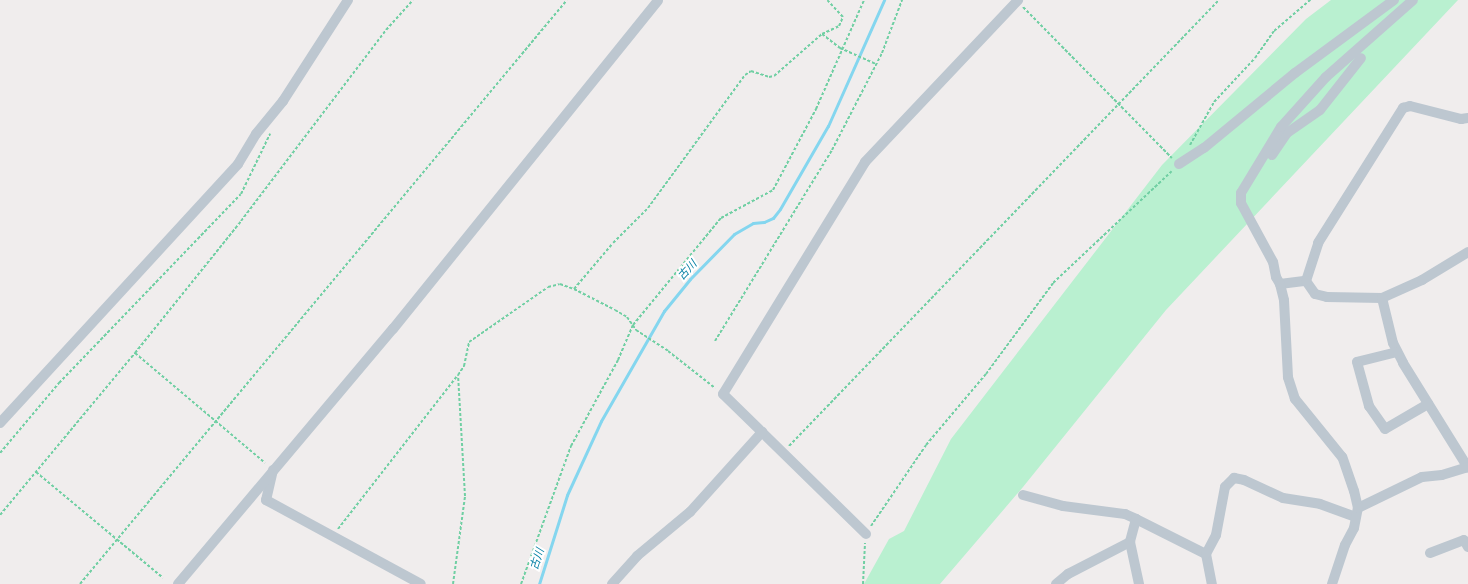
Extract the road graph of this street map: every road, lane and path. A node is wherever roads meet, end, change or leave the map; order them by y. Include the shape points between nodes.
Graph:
1 (348, 0) edge
2 (413, 0) edge
3 (567, 0) edge
4 (658, 0) edge
5 (828, 0) edge
6 (864, 0) edge
7 (902, 0) edge
8 (1018, 0) edge
9 (1219, 0) edge
10 (1310, 0) edge
11 (1394, 0) edge
12 (1413, 0) edge
13 (822, 34) junction
14 (844, 50) junction
15 (1361, 58) dead end
16 (876, 64) junction
17 (1120, 104) junction
18 (1468, 118) edge
19 (270, 133) dead end
20 (1178, 164) junction
21 (1248, 183) junction
22 (1468, 252) edge
23 (1306, 281) junction
24 (1280, 284) junction
25 (574, 289) junction
26 (1382, 298) junction
27 (633, 325) junction
28 (715, 342) dead end
29 (1397, 352) junction
30 (135, 353) junction
31 (458, 375) junction
32 (723, 394) junction
33 (1428, 404) junction
34 (216, 421) junction
35 (0, 422) edge
36 (762, 432) junction
37 (0, 453) edge
38 (783, 453) junction
39 (1468, 467) edge
40 (273, 470) junction
41 (36, 472) junction
42 (1022, 495) dead end
43 (1357, 512) junction
44 (0, 515) edge
45 (1136, 519) junction
46 (866, 534) junction
47 (332, 536) junction
48 (117, 539) junction
49 (1130, 542) junction
50 (1468, 548) edge
51 (1430, 553) dead end
52 (1206, 554) junction
53 (163, 578) dead end
54 (80, 584) edge
55 (178, 584) edge
56 (421, 584) edge
57 (453, 584) edge
58 (521, 584) edge
59 (612, 584) edge
60 (863, 584) edge
61 (1056, 584) edge
62 (1139, 584) edge
63 (1212, 584) edge
64 (1332, 584) edge

1 - 35 street via 283,101 256,134 238,164
2 - 30 path via 386,30 246,215
3 - 34 path
4 - 40 street via 393,329
5 - 13 path via 843,17 839,26
6 - 14 path
7 - 16 path
8 - 17 path
8 - 32 street via 865,162
9 - 17 path
10 - 20 path via 1274,31 1255,58 1214,102
11 - 20 street via 1294,73 1204,148
12 - 21 street via 1326,77 1281,127
13 - 14 path
13 - 25 path via 774,76 769,77 751,71 745,75 648,208 613,243
14 - 16 path
14 - 27 path via 773,190 721,218
15 - 21 street via 1320,110 1287,133 1261,171
16 - 28 path via 810,188
17 - 20 path
17 - 38 path
18 - 23 street via 1461,119 1410,106 1404,108 1318,243
19 - 37 path via 241,194 59,383
20 - 46 path via 1053,283 986,374 926,445
21 - 24 street via 1241,193 1241,203 1273,262
22 - 26 street via 1422,280
23 - 24 street
23 - 26 street via 1315,294 1326,297
24 - 43 street via 1284,300 1288,377 1295,399 1342,457
25 - 27 path via 627,317
25 - 31 path via 560,284 548,287 469,342 464,366
26 - 29 street
27 - 32 path via 636,330 668,351
27 - 58 path via 618,360 571,446
29 - 33 street
29 - 33 street via 1357,362 1369,406 1385,429
30 - 34 path
30 - 41 path
31 - 47 path
31 - 57 path via 465,496
32 - 36 street
33 - 39 street
34 - 40 path
34 - 48 path
36 - 38 street
36 - 59 street via 690,512 637,556
38 - 46 street
39 - 43 street via 1442,475 1422,477
40 - 47 street via 266,500
40 - 55 street
41 - 44 path
41 - 48 path
42 - 45 street via 1063,506 1125,514
43 - 52 street via 1282,498 1234,478 1225,487 1216,534
43 - 64 street via 1354,528 1345,545
45 - 49 street
45 - 52 street
46 - 60 path
47 - 56 street
48 - 53 path
48 - 54 path
49 - 61 street via 1068,574
49 - 62 street
50 - 51 street via 1464,540
52 - 63 street

